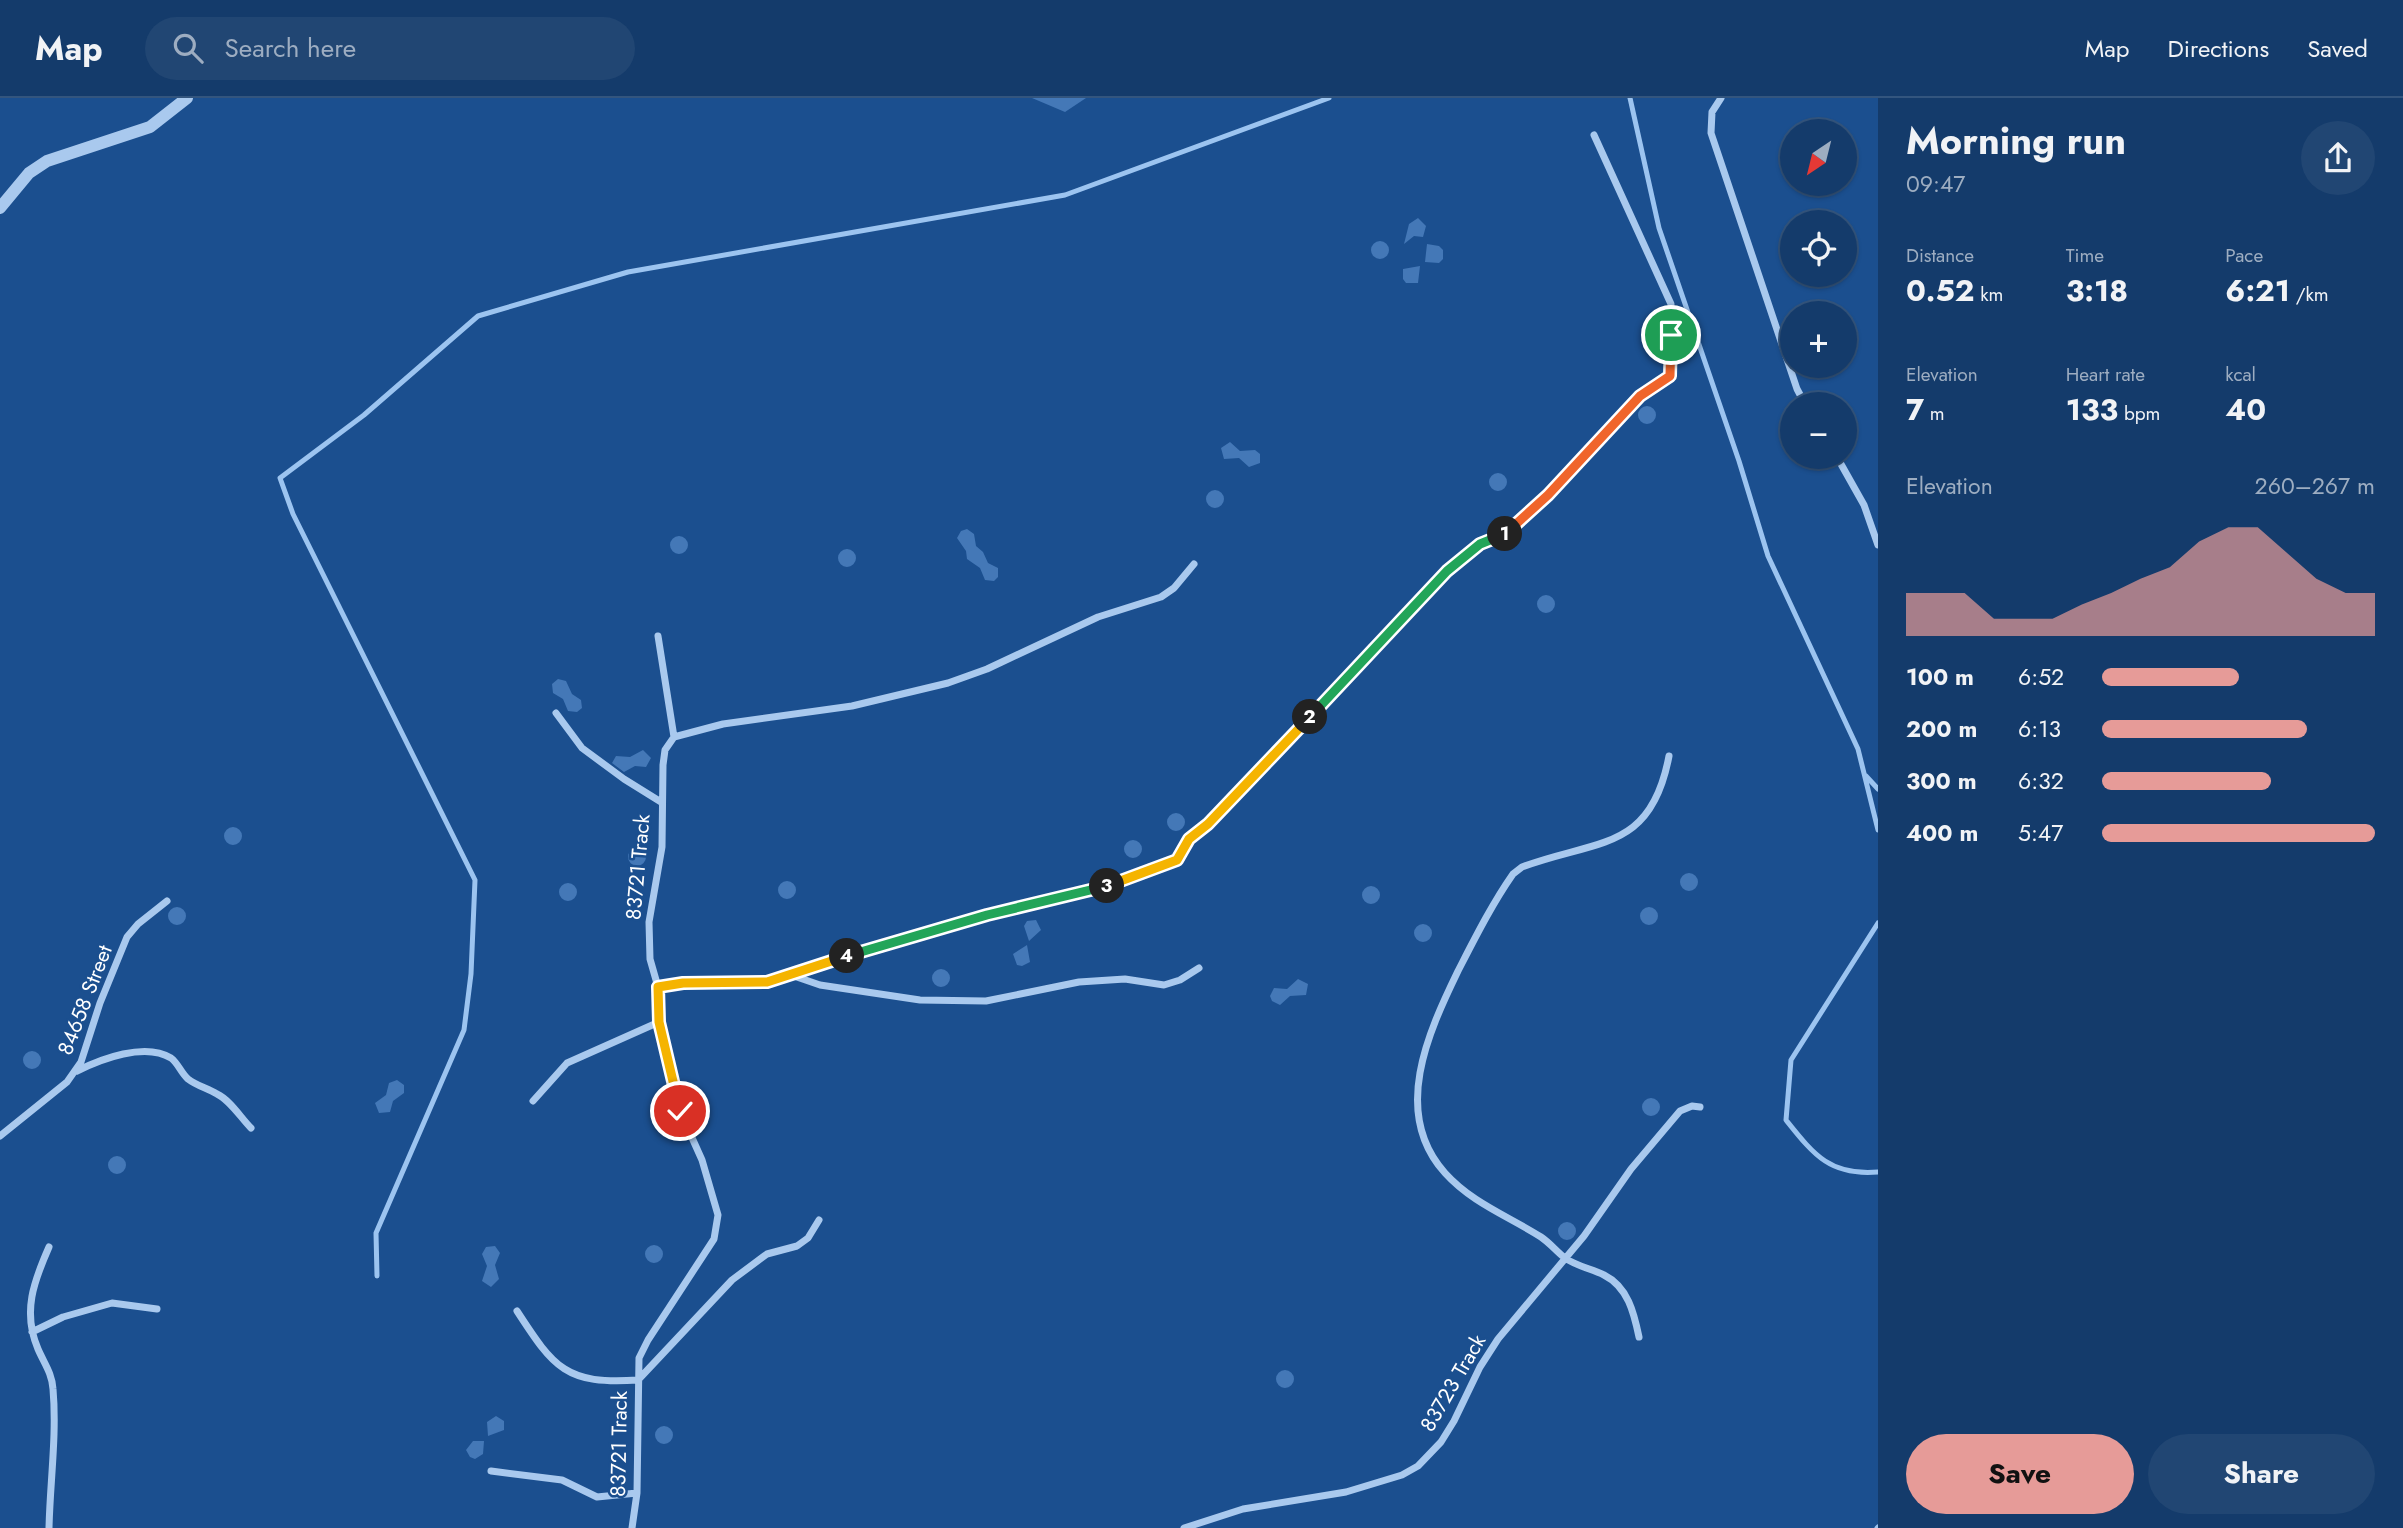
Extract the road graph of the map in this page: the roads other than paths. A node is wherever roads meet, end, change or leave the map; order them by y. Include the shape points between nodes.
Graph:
1 (187, 98) edge
2 (1721, 98) edge
3 (1594, 135) dead end
4 (0, 208) edge
5 (1799, 392) edge
6 (1843, 469) edge
7 (1878, 513) edge
8 (1868, 517) junction
9 (1878, 545) edge
10 (1194, 564) dead end
11 (658, 636) dead end
12 (556, 713) dead end
13 (674, 737) junction
14 (1669, 757) dead end
15 (661, 802) junction
16 (167, 901) dead end
17 (1199, 968) dead end
18 (790, 975) junction
19 (658, 987) junction
20 (659, 1022) junction
21 (76, 1071) junction
22 (533, 1101) dead end
23 (1700, 1107) dead end
24 (251, 1128) dead end
25 (0, 1136) edge
26 (819, 1220) dead end
27 (49, 1247) dead end
28 (1566, 1259) junction
29 (157, 1309) dead end
30 (517, 1311) dead end
31 (32, 1332) junction
32 (1639, 1337) dead end
33 (638, 1380) junction
34 (491, 1471) dead end
35 (637, 1493) junction
36 (49, 1528) edge
37 (632, 1528) edge
38 (1184, 1528) edge

1 - 4 street via 150,127 47,161 29,173
2 - 5 street via 1712,112 1711,133
3 - 18 street via 1671,304 1670,376 1640,396 1511,531 1480,544 1447,571 1189,839 1177,860 1098,889 987,915
6 - 8 street
7 - 8 street
8 - 9 street
10 - 13 street via 1161,597 1098,617 948,683 852,706 723,724
11 - 13 street
12 - 15 street via 582,748
13 - 15 street, 83721 Track via 665,750
14 - 28 street via 1654,806 1632,830 1611,841 1534,862 1513,874 1447,995 1420,1068 1416,1104 1427,1151 1468,1194 1542,1238
15 - 19 street, 83721 Track via 662,847 649,922 650,959
16 - 21 street, 84658 Street via 127,937
17 - 18 street via 1164,985 1125,979 1079,982 986,1001 882,995
18 - 19 street via 767,982
19 - 20 street, 83721 Track
20 - 22 street via 567,1063
20 - 33 street, 83721 Track via 680,1111 702,1160 718,1215 714,1239 639,1358
21 - 24 street via 121,1054 153,1052 172,1058 194,1083 219,1094
21 - 25 street, 84658 Street
23 - 28 street, 83723 Track via 1685,1108 1676,1115
26 - 33 street via 797,1246 767,1254 732,1280
27 - 31 street via 30,1302
28 - 32 street via 1612,1280 1630,1302
28 - 38 street, 83723 Track via 1498,1339 1441,1442 1418,1466 1346,1492 1242,1509
29 - 31 street via 112,1303 63,1317
30 - 33 street via 556,1364 604,1382
31 - 36 street via 53,1387
33 - 35 street, 83721 Track
34 - 35 street via 562,1480 597,1497
35 - 37 street, 83721 Track

